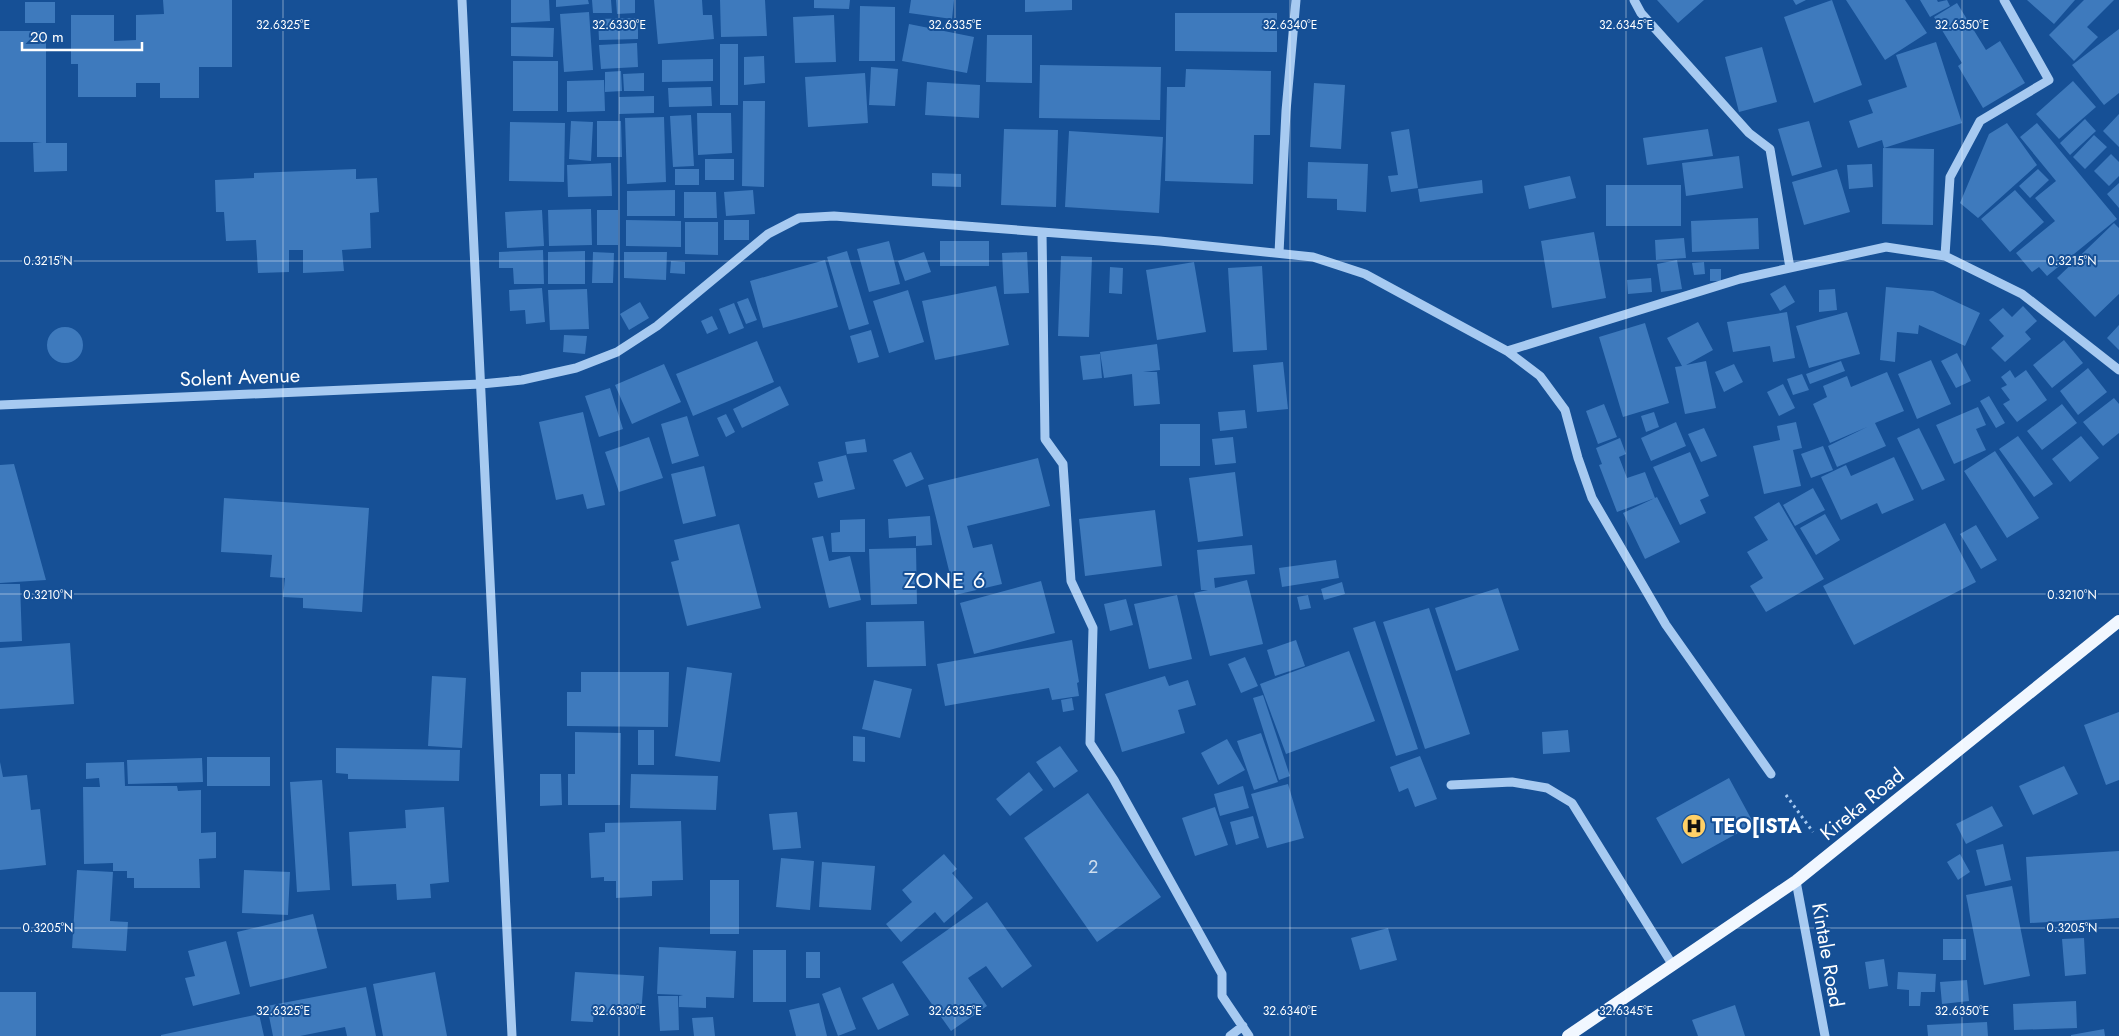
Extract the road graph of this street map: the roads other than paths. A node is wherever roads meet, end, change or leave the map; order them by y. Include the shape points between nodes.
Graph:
1 (462, 0) edge
2 (1296, 0) edge
3 (1634, 0) edge
4 (2004, 0) edge
5 (1042, 232) junction
6 (1280, 253) junction
7 (1946, 256) junction
8 (1790, 268) junction
9 (1507, 351) junction
10 (2119, 370) edge
11 (481, 384) junction
12 (0, 405) edge
13 (2119, 621) edge
14 (1771, 774) road end
15 (1451, 785) dead end
16 (1796, 881) junction
17 (1672, 964) junction
18 (1243, 1026) junction
19 (1571, 1035) edge
20 (512, 1036) edge
21 (1230, 1036) edge
22 (1249, 1036) edge
23 (1824, 1036) edge

1 - 11 street
2 - 6 street via 1286,112
3 - 8 street via 1641,14 1749,133 1770,149
4 - 7 street via 2049,80 1980,122 1950,177
5 - 6 street, Solent Avenue
5 - 11 street, Solent Avenue via 834,216 800,218 768,234 657,326 617,352 576,368 522,380
5 - 18 street via 1045,439 1063,464 1071,581 1093,628 1090,743 1222,974 1222,996
6 - 9 street, Solent Avenue via 1313,257 1365,274
7 - 8 street via 1886,247
7 - 10 street via 2022,294
8 - 9 street via 1740,279
9 - 14 street, Solent Avenue via 1540,376 1565,410 1592,498 1666,625
11 - 12 street, Solent Avenue
11 - 20 street
13 - 16 main road, Kireka Road
15 - 17 street via 1512,782 1547,788 1572,803
16 - 17 main road, Kireka Road
16 - 23 street, Kintale Road
17 - 19 main road, Kireka Road
18 - 21 street
18 - 22 street

